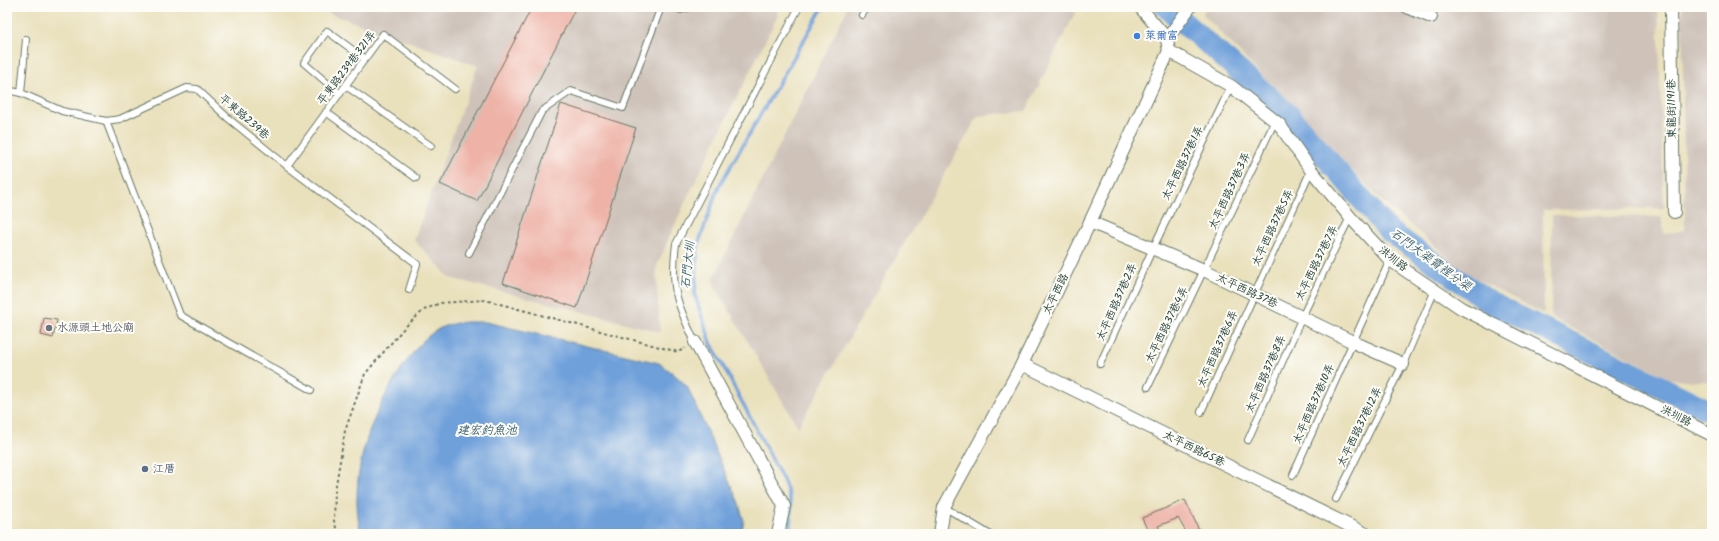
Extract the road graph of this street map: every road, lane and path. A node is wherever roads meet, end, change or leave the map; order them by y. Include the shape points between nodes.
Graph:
1 (661, 7) edge
2 (674, 7) edge
3 (692, 7) edge
4 (799, 7) edge
5 (867, 7) edge
6 (1140, 7) edge
7 (1407, 7) edge
8 (1671, 7) edge
9 (1190, 8) edge
10 (862, 15) dead end
11 (1431, 17) dead end
12 (26, 39) dead end
13 (1168, 45) junction
14 (365, 59) junction
15 (346, 86) junction
16 (1231, 86) junction
17 (455, 89) dead end
18 (7, 90) edge
19 (21, 93) junction
20 (340, 94) junction
21 (326, 112) junction
22 (106, 120) junction
23 (1275, 121) junction
24 (431, 146) dead end
25 (287, 166) junction
26 (1311, 170) junction
27 (416, 178) dead end
28 (1674, 212) dead end
29 (1350, 217) junction
30 (1090, 222) junction
31 (1152, 248) junction
32 (469, 253) dead end
33 (1390, 260) junction
34 (1204, 270) junction
35 (409, 290) dead end
36 (1435, 290) junction
37 (1254, 294) junction
38 (1302, 317) junction
39 (695, 342) junction
40 (1353, 342) junction
41 (1022, 364) junction
42 (1100, 364) dead end
43 (1403, 364) junction
44 (1148, 387) dead end
45 (311, 390) dead end
46 (1201, 412) dead end
47 (1712, 434) edge
48 (1248, 440) dead end
49 (1293, 475) dead end
50 (1336, 499) dead end
51 (944, 506) junction
52 (338, 534) edge
53 (778, 534) edge
54 (940, 534) edge
55 (989, 534) edge
56 (1366, 534) edge

1 - 32 lane via 623,108 571,91 542,111
2 - 3 lane via 681,10
4 - 39 lane via 676,244 674,286 680,310
5 - 10 lane
6 - 13 street, 洪圳路
7 - 11 street
8 - 28 street, 東龍街1191巷
9 - 13 street, 太平西路 via 1176,27
12 - 19 lane
13 - 16 street, 洪圳路
13 - 30 street, 太平西路
14 - 15 lane, 平東路239巷321弄
14 - 17 lane, 平東路239巷321弄 via 383,34
14 - 20 lane via 327,30 304,63
15 - 20 lane, 平東路239巷321弄
15 - 24 lane
16 - 23 street, 洪圳路
16 - 31 lane, 太平西路37巷1弄
18 - 19 lane, 平東路239巷
19 - 22 lane, 平東路239巷 via 62,111
20 - 21 lane, 平東路239巷321弄
21 - 25 lane, 平東路239巷321弄
21 - 27 lane
22 - 25 lane, 平東路239巷 via 120,119 187,88 197,89
22 - 45 lane via 180,316
23 - 26 street, 洪圳路
23 - 34 lane, 太平西路37巷3弄
25 - 35 lane, 平東路239巷 via 417,264
26 - 29 street, 洪圳路
26 - 37 lane, 太平西路37巷5弄
29 - 33 street, 洪圳路
29 - 38 lane, 太平西路37巷7弄
30 - 31 street, 太平西路37巷
30 - 41 street, 太平西路
31 - 34 street, 太平西路37巷
31 - 42 lane, 太平西路37巷2弄
33 - 36 street, 洪圳路
33 - 40 lane, 太平西路37巷10弄
34 - 37 street, 太平西路37巷
34 - 44 lane, 太平西路37巷4弄
36 - 43 lane, 太平西路37巷12弄
36 - 47 street, 洪圳路 via 1461,308
37 - 38 street, 太平西路37巷
37 - 46 lane, 太平西路37巷6弄
38 - 40 street, 太平西路37巷
38 - 48 lane, 太平西路37巷8弄
39 - 52 path via 678,352 484,300 440,303 424,310 404,328 365,374 345,430 335,491 334,522
39 - 53 street via 784,506
40 - 43 street, 太平西路37巷
40 - 49 lane, 太平西路37巷10弄
41 - 51 street, 太平西路
41 - 56 street, 太平西路65巷
43 - 50 lane, 太平西路37巷12弄
51 - 54 street, 太平西路
51 - 55 lane

